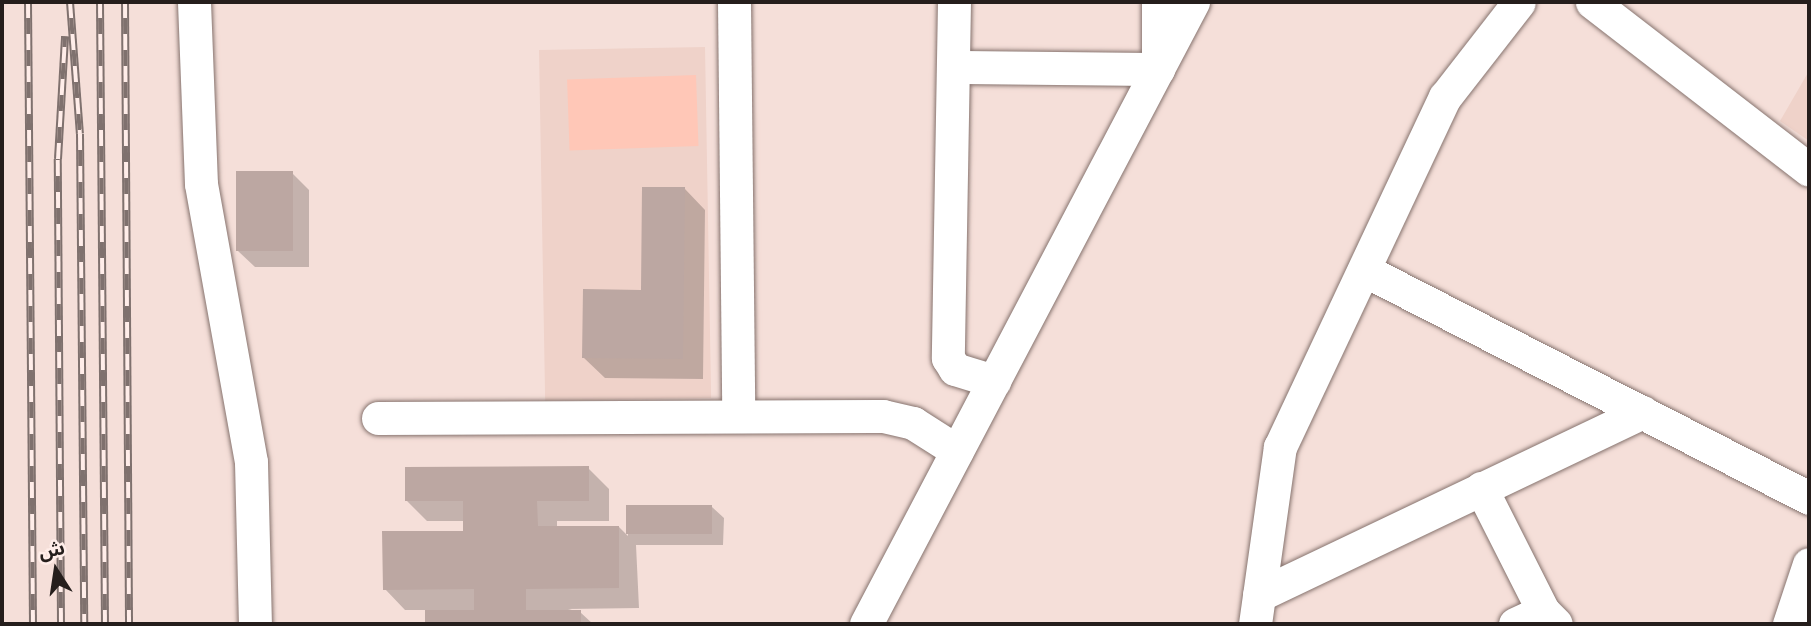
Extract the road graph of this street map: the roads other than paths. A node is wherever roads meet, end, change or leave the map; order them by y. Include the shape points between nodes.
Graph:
1 (194, 2) edge
2 (734, 2) edge
3 (954, 2) edge
4 (1158, 2) edge
5 (1193, 2) edge
6 (1519, 2) edge
7 (1592, 2) edge
8 (955, 67) junction
9 (1158, 69) junction
10 (1809, 170) edge
11 (1364, 270) junction
12 (994, 381) junction
13 (1643, 412) junction
14 (738, 415) junction
15 (378, 418) dead end
16 (957, 451) junction
17 (1481, 488) junction
18 (1809, 498) edge
19 (1809, 564) edge
20 (1257, 609) edge
21 (1538, 620) edge
22 (255, 624) edge
23 (866, 624) edge
24 (1790, 624) edge

1 - 22 street via 201,184 251,462
2 - 14 street
3 - 8 street
4 - 9 street
5 - 9 street
6 - 11 street via 1445,97
7 - 10 street
8 - 9 street
8 - 12 street via 948,358 955,369
9 - 12 street
11 - 13 street
11 - 20 street via 1280,447
12 - 16 street
13 - 17 street
13 - 18 street
14 - 15 street
14 - 16 street via 883,416 913,423
16 - 23 street
17 - 20 street
17 - 21 street
19 - 24 street

